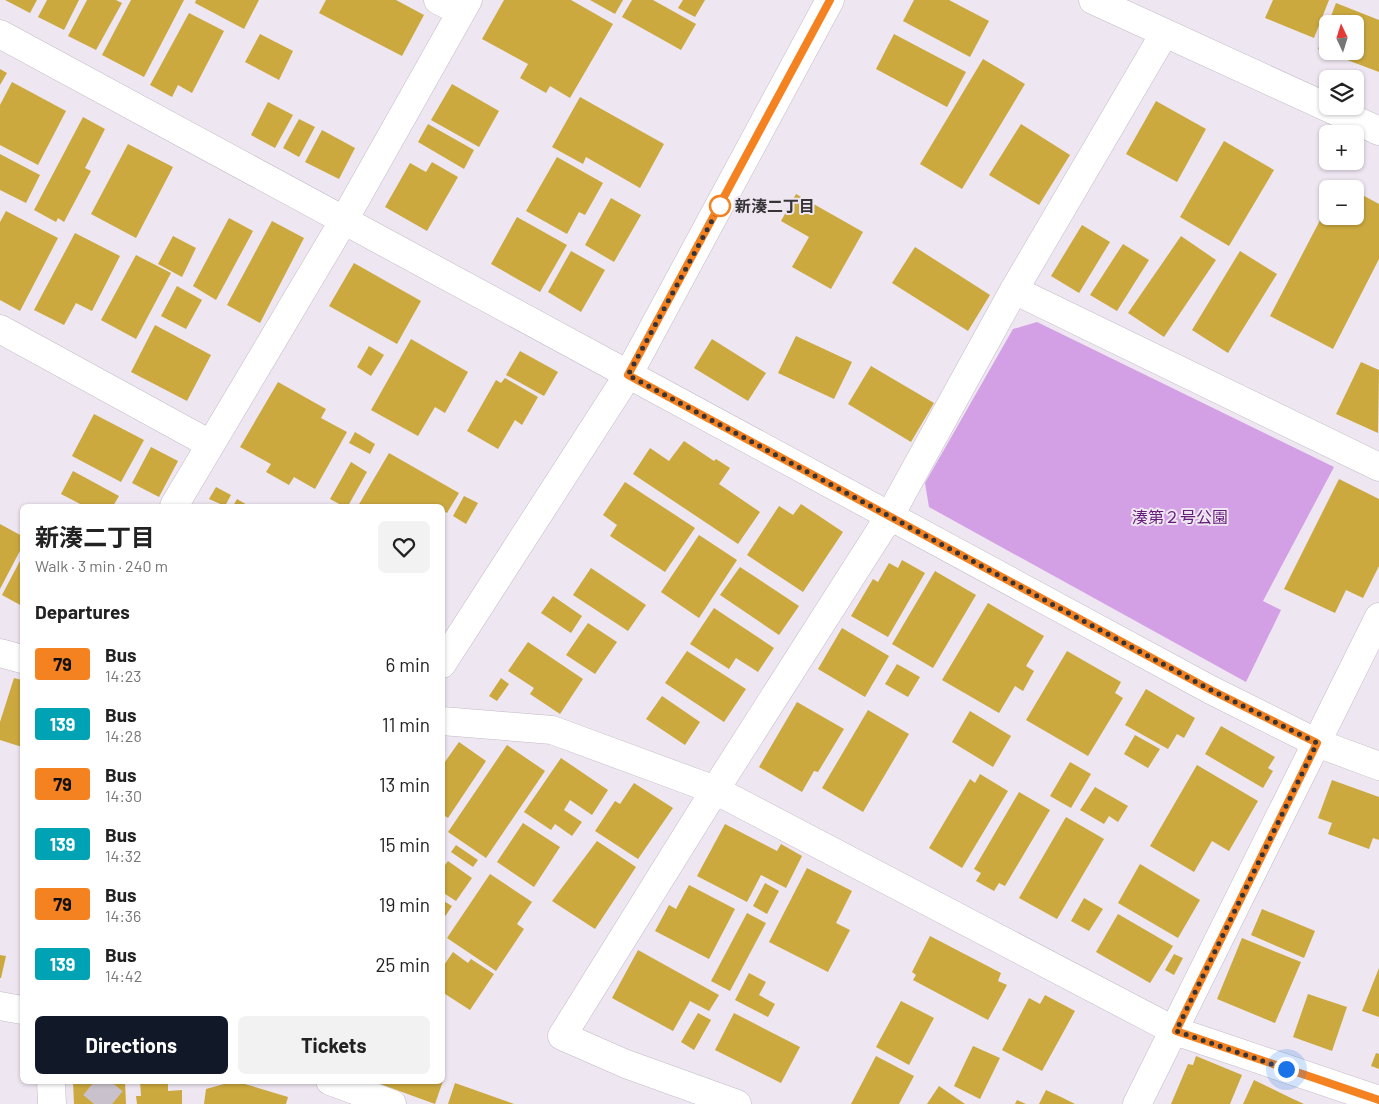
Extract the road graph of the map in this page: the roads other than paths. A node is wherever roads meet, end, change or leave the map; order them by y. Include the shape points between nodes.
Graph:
1 (830, 0) edge
2 (1093, 0) edge
3 (456, 4) edge
4 (0, 34) edge
5 (1164, 34) junction
6 (1379, 131) edge
7 (344, 220) junction
8 (1014, 290) junction
9 (0, 329) edge
10 (628, 375) junction
11 (210, 444) junction
12 (1379, 467) edge
13 (175, 504) edge
14 (889, 517) junction
15 (1379, 617) edge
16 (0, 653) edge
17 (20, 658) edge
18 (445, 659) edge
19 (445, 722) edge
20 (1317, 743) junction
21 (1379, 766) edge
22 (715, 790) junction
23 (0, 1006) edge
24 (20, 1010) edge
25 (1176, 1031) junction
26 (51, 1084) edge
27 (338, 1084) edge
28 (1379, 1100) edge
29 (52, 1104) edge
30 (392, 1104) edge
31 (736, 1104) edge
32 (1138, 1104) edge

1 - 10 street
2 - 5 street
3 - 7 street
4 - 7 street
5 - 6 street
5 - 8 street
7 - 10 street
7 - 11 street
8 - 12 street
8 - 14 street
9 - 11 street
10 - 14 street
10 - 18 street
11 - 13 street
14 - 20 street via 1211,690
14 - 22 street
15 - 20 street
16 - 17 street
19 - 22 street via 552,730
20 - 21 street
20 - 25 street
22 - 25 street
22 - 31 street via 562,1036 626,1064
23 - 24 street
25 - 28 street
25 - 32 street
26 - 29 street
27 - 30 street

